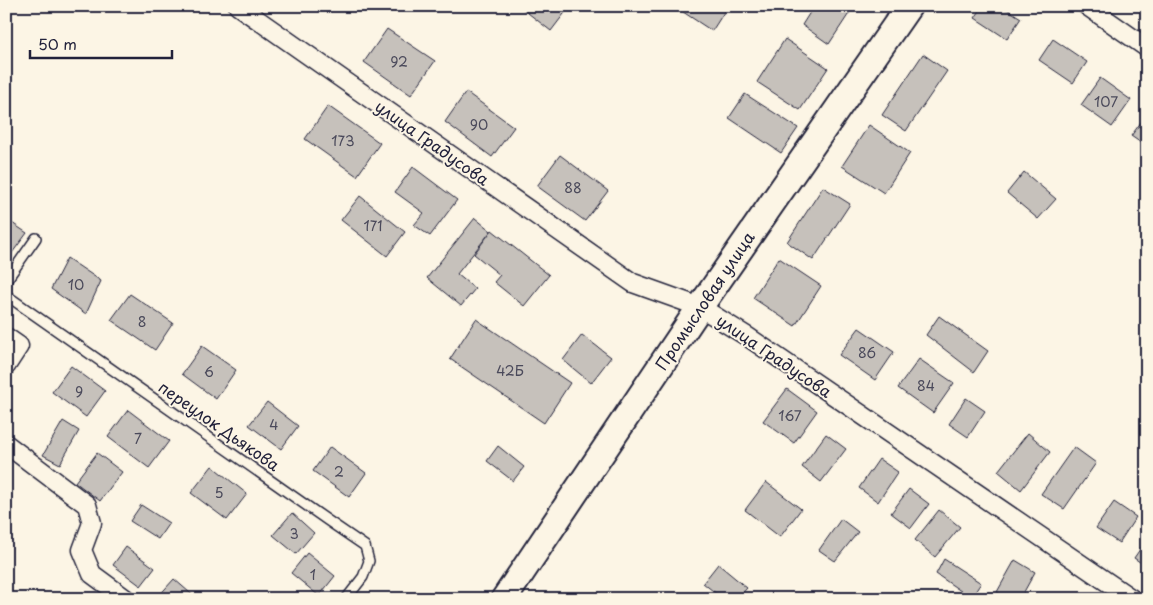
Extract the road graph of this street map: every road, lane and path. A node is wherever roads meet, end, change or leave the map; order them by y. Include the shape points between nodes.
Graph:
1 (238, 6) edge
2 (910, 6) edge
3 (1087, 6) edge
4 (1147, 48) edge
5 (36, 238) dead end
6 (6, 281) edge
7 (6, 294) edge
8 (700, 307) junction
9 (6, 337) edge
10 (6, 366) edge
11 (6, 444) edge
12 (126, 599) edge
13 (346, 599) edge
14 (504, 599) edge
15 (1132, 599) edge

1 - 8 street, улица Градусова via 633,283
2 - 8 street, Промысловая улица
3 - 4 street
5 - 6 lane
7 - 13 lane, переулок Дьякова via 366,546 369,561 364,577
8 - 14 street, Промысловая улица
8 - 15 street, улица Градусова
9 - 10 street via 19,346
11 - 12 street via 87,505 92,523 82,550 92,574

